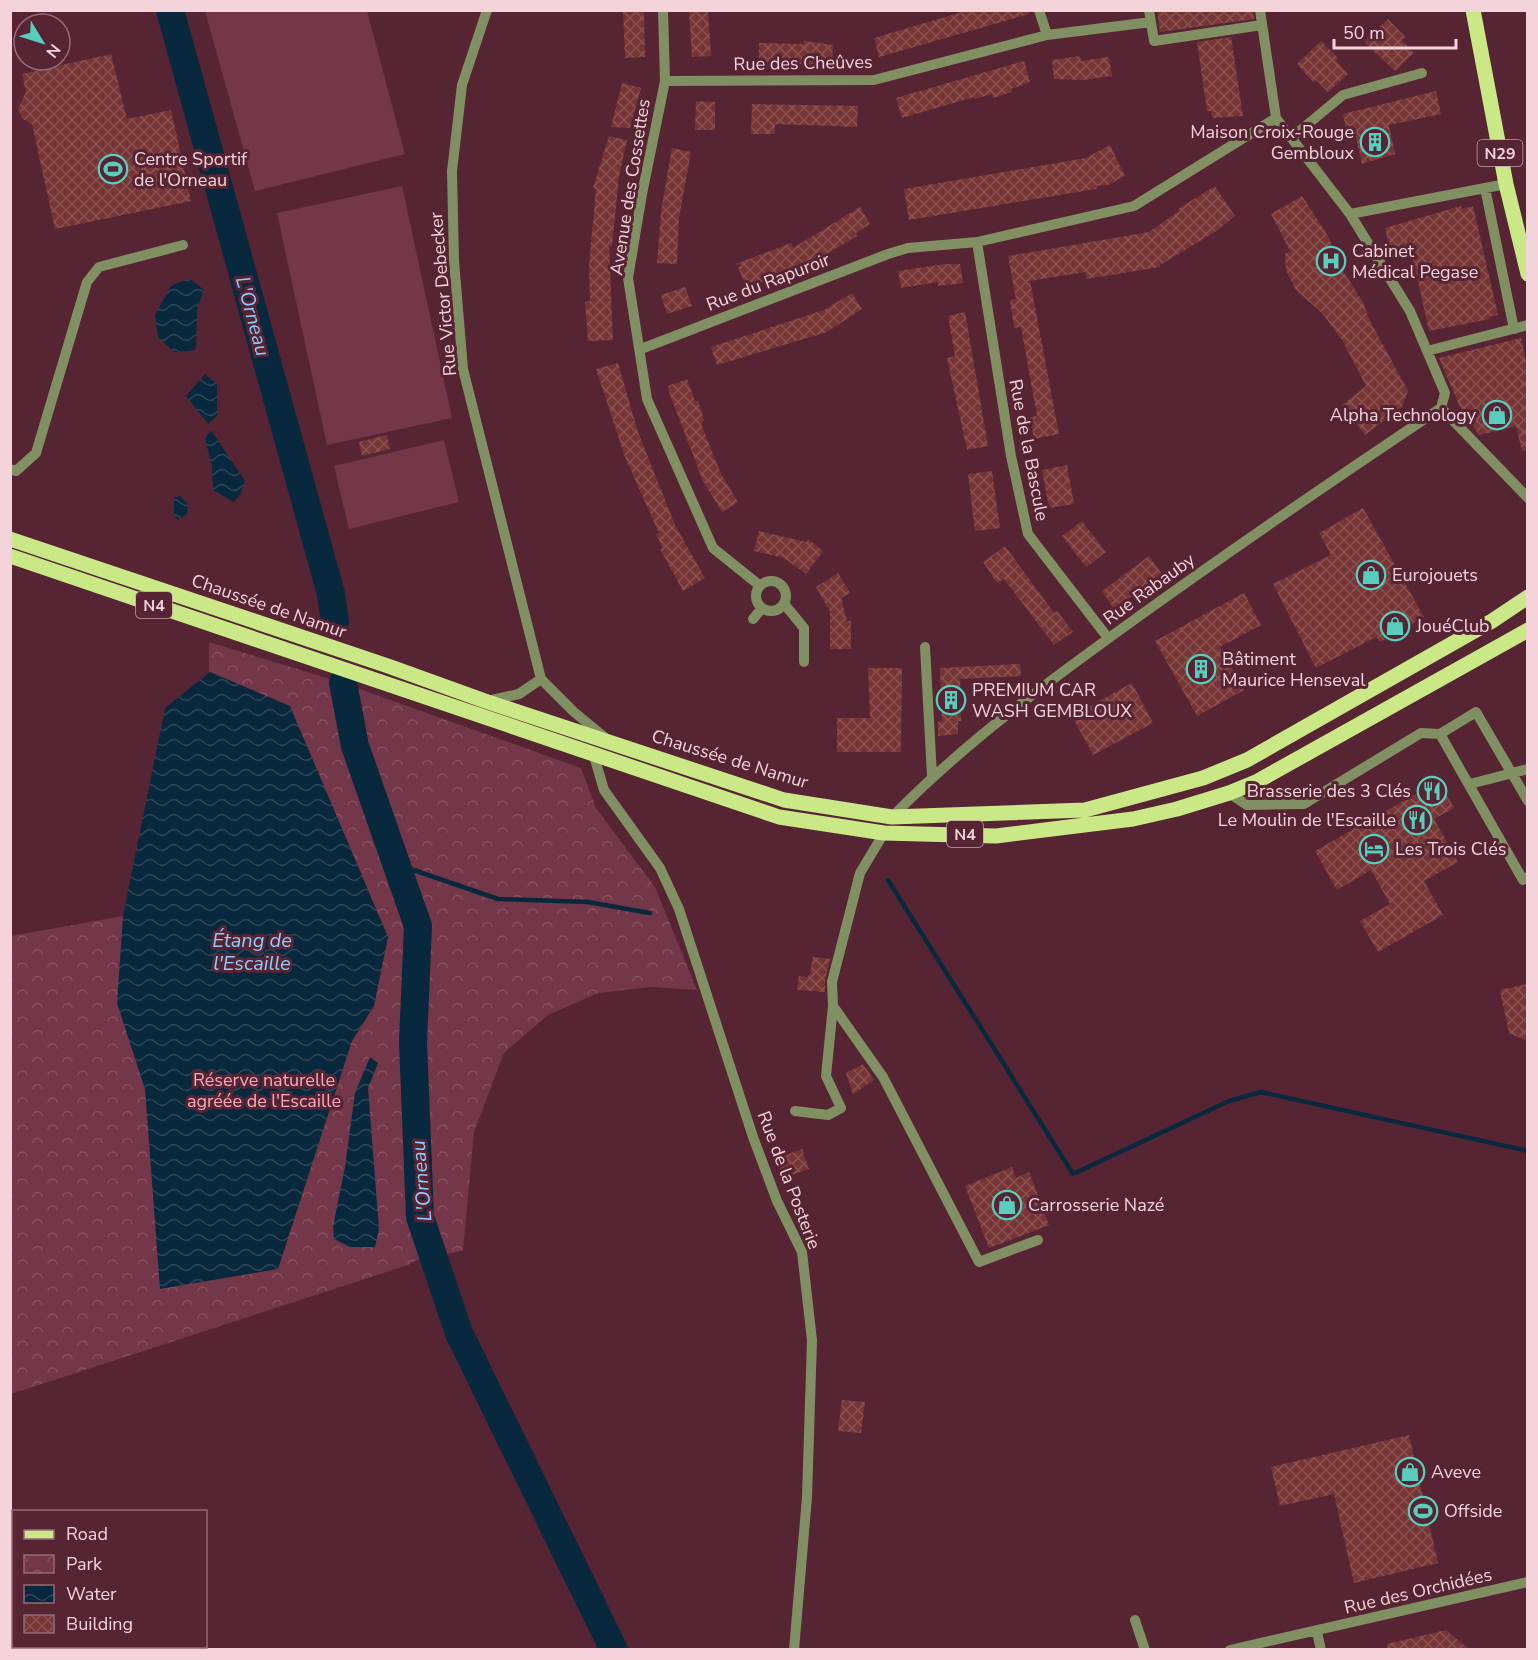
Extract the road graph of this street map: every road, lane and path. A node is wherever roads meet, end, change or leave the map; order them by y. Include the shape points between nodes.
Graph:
1 (487, 10) edge
2 (663, 10) edge
3 (1039, 10) edge
4 (1149, 10) edge
5 (1260, 10) edge
6 (1473, 10) edge
7 (1151, 22) junction
8 (1262, 25) junction
9 (1047, 35) junction
10 (1422, 72) dead end
11 (665, 81) junction
12 (1276, 118) junction
13 (1291, 138) junction
14 (1506, 184) junction
15 (1485, 188) junction
16 (1350, 214) junction
17 (977, 242) junction
18 (183, 245) dead end
19 (1527, 274) edge
20 (1527, 325) edge
21 (1514, 329) junction
22 (641, 349) junction
23 (1427, 351) junction
24 (1441, 408) junction
25 (10, 470) edge
26 (1527, 498) edge
27 (10, 539) edge
28 (10, 556) edge
29 (759, 585) junction
30 (1527, 597) edge
31 (785, 604) junction
32 (762, 608) junction
33 (753, 620) dead end
34 (1527, 630) edge
35 (1108, 638) junction
36 (925, 647) dead end
37 (804, 662) dead end
38 (541, 679) junction
39 (485, 701) junction
40 (1440, 734) junction
41 (611, 743) junction
42 (594, 756) junction
43 (1527, 769) edge
44 (1513, 772) junction
45 (932, 776) junction
46 (1470, 784) junction
47 (1229, 793) junction
48 (1527, 801) edge
49 (892, 817) junction
50 (884, 833) junction
51 (1527, 878) edge
52 (833, 1006) junction
53 (795, 1112) dead end
54 (1038, 1240) dead end
55 (1527, 1582) edge
56 (1135, 1620) dead end
57 (1317, 1632) junction
58 (794, 1650) edge
59 (1145, 1650) edge
60 (1230, 1650) edge
61 (1321, 1650) edge

1 - 38 street, Rue Victor Debecker via 462,85 452,171 454,261 463,369
2 - 11 street, Avenue des Cossettes
3 - 9 street
4 - 7 street
5 - 8 street
6 - 14 main road, N29
7 - 8 street via 1154,42
7 - 9 street, Rue des Cheûves
8 - 12 street
9 - 11 street, Rue des Cheûves via 874,80
10 - 13 street via 1342,95
11 - 22 street, Avenue des Cossettes via 628,278
12 - 13 street
12 - 17 street, Rue du Rapuroir via 1134,206
13 - 16 street
14 - 15 street
14 - 19 main road, N29
15 - 16 street
15 - 21 street
16 - 23 street via 1410,311
17 - 22 street, Rue du Rapuroir via 908,248
17 - 35 street, Rue de la Bascule via 1011,456 1028,534
18 - 25 street via 99,267 87,282 36,453 16,471
20 - 21 street
21 - 23 street
22 - 29 street, Avenue des Cossettes via 647,399 713,548
23 - 24 street via 1445,393
24 - 26 street
24 - 35 street, Rue Rabauby via 1270,521
27 - 39 main road, Chaussée de Namur / N4
28 - 42 main road, Chaussée de Namur / N4
29 - 31 street via 773,579 786,589
29 - 32 street via 755,597
30 - 49 main road, Chaussée de Namur / N4 via 1492,621 1247,760 1203,778 1085,810
31 - 32 street via 778,610
31 - 37 street via 804,628
32 - 33 street
34 - 47 main road, Chaussée de Namur / N4
35 - 45 street, Rue Rabauby via 1000,718
36 - 45 street
38 - 39 street via 519,694
38 - 41 street
39 - 41 main road, Chaussée de Namur / N4
40 - 44 street via 1476,712
40 - 46 street
40 - 47 street via 1421,733 1305,804 1247,805
41 - 49 main road, Chaussée de Namur / N4 via 784,800
42 - 50 main road, Chaussée de Namur / N4 via 779,817
42 - 58 street, Rue de la Posterie via 604,790 660,868 680,909 753,1137 777,1201 802,1252 812,1340 807,1497
43 - 44 street
44 - 46 street
44 - 48 street
45 - 49 street, Rue Rabauby
46 - 51 street via 1523,880
47 - 50 main road, Chaussée de Namur / N4 via 1133,819 1046,831 996,836
50 - 52 street via 860,873 832,982
52 - 53 street via 826,1076 841,1108 828,1115
52 - 54 street via 884,1077 979,1262
55 - 57 street, Rue des Orchidées
56 - 59 street
57 - 60 street, Rue des Orchidées
57 - 61 street

